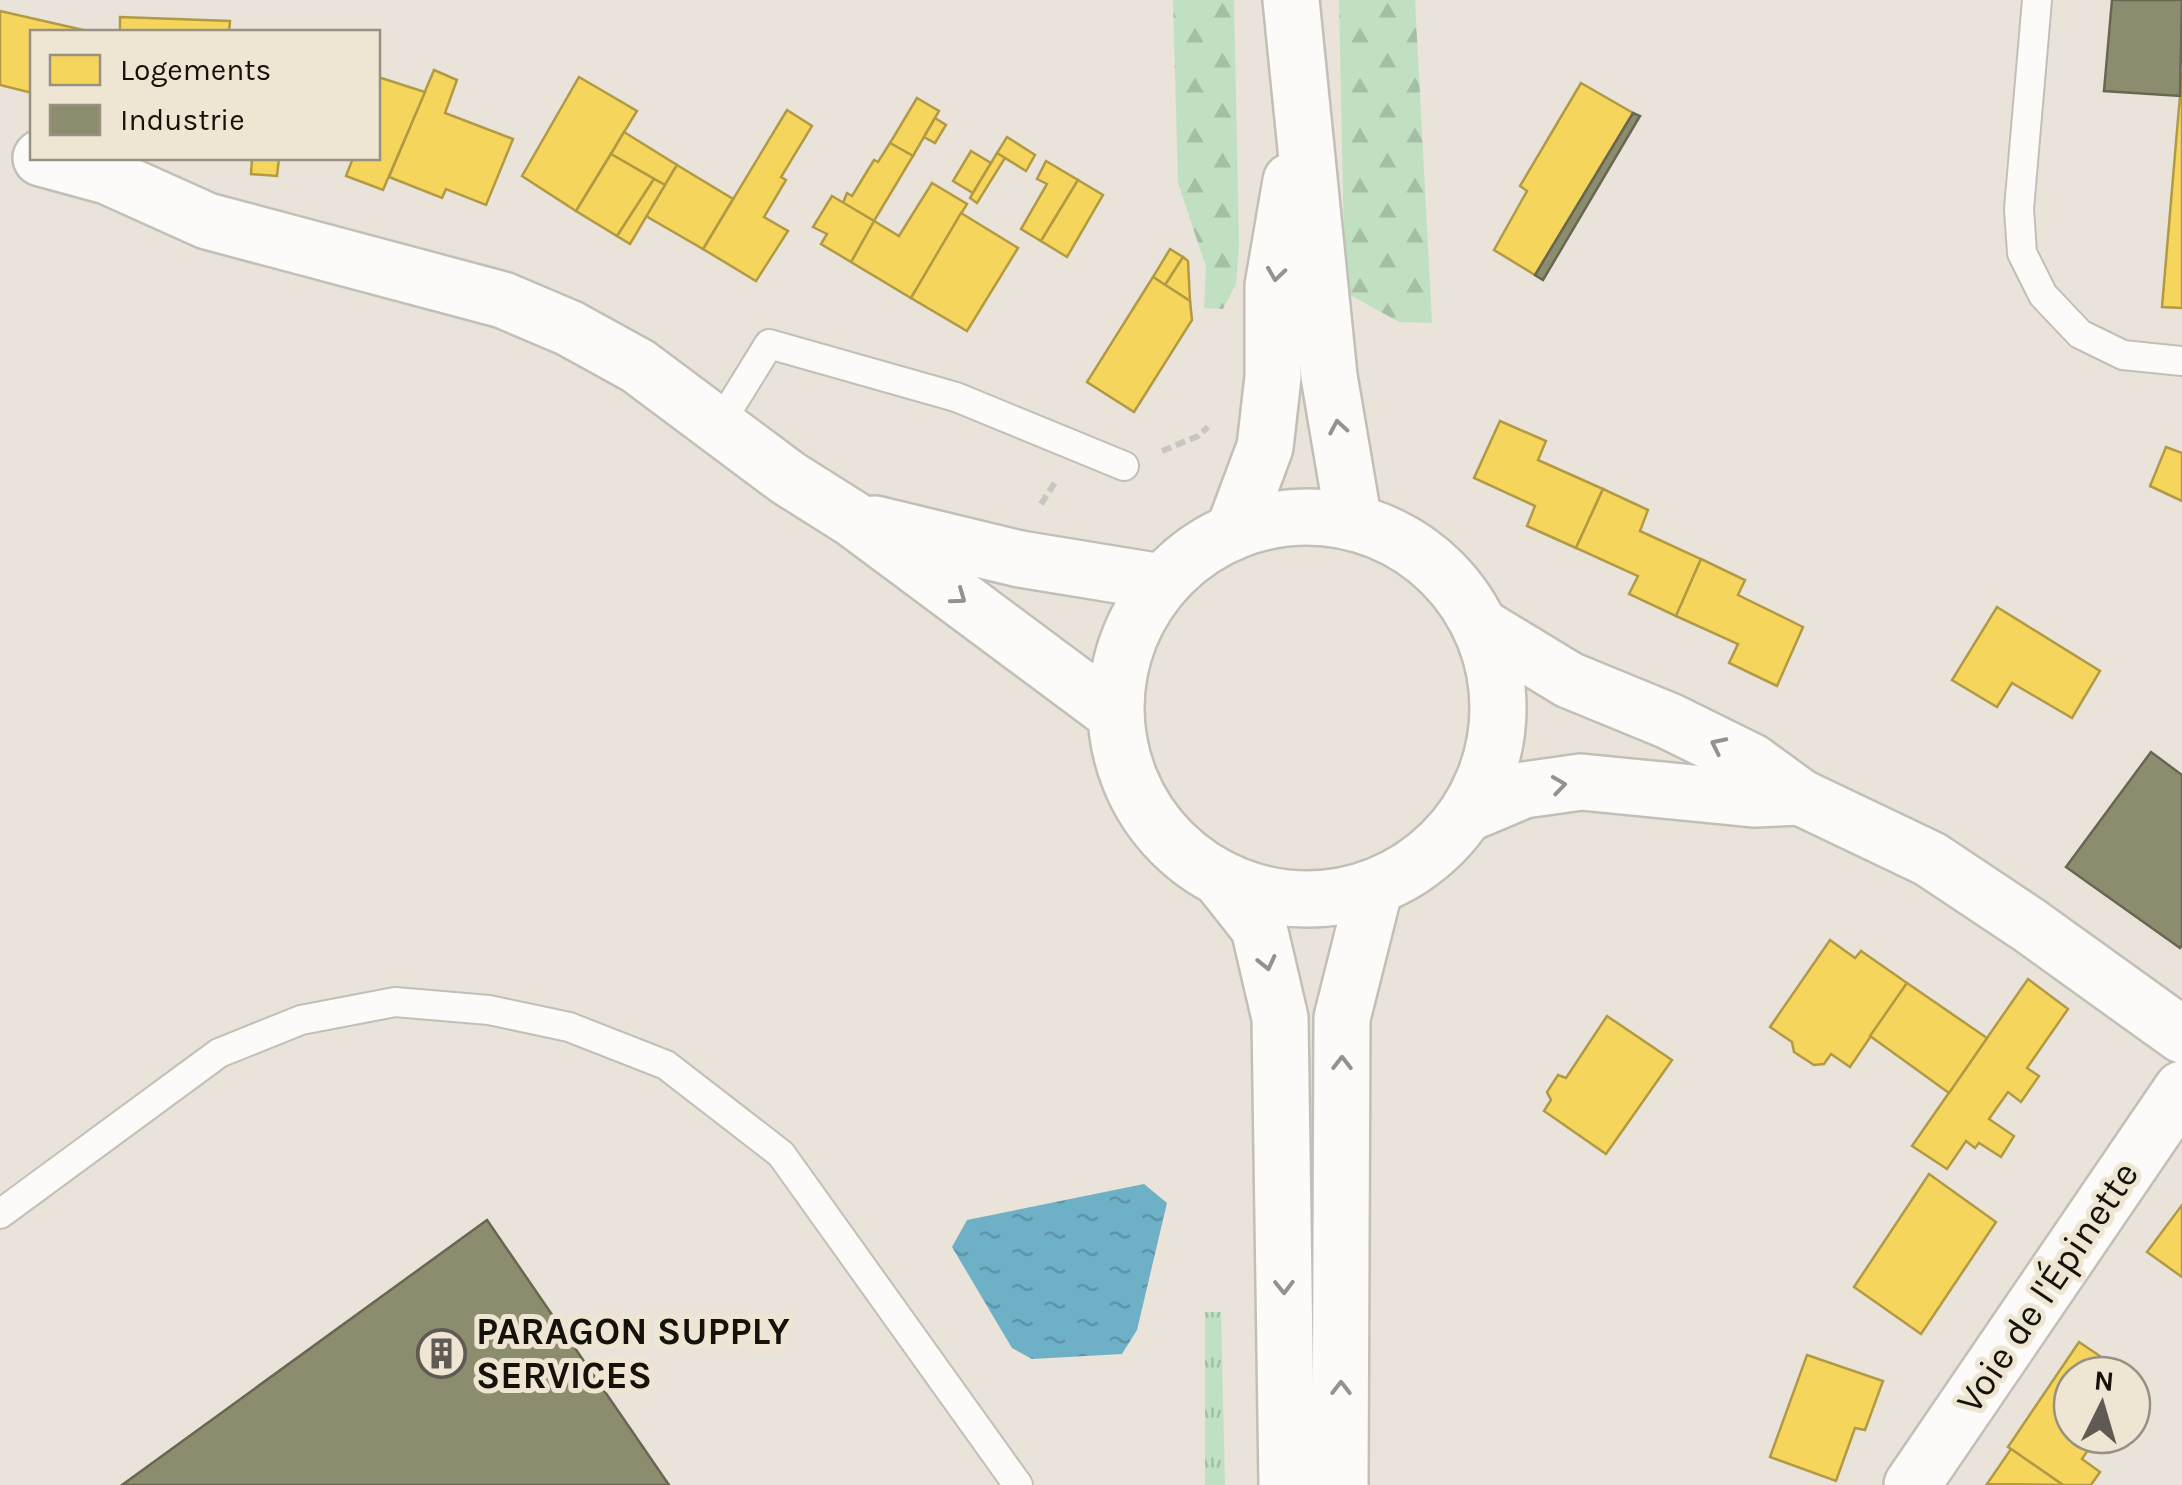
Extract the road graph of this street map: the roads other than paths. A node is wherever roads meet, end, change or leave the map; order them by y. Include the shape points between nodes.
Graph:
1 (1291, 0) edge
2 (2037, 0) edge
3 (1302, 109) junction
4 (0, 146) edge
5 (30, 154) edge
6 (48, 160) edge
7 (2182, 361) edge
8 (719, 426) junction
9 (1124, 466) dead end
10 (852, 519) junction
11 (1354, 523) junction
12 (1234, 530) junction
13 (1162, 582) junction
14 (1480, 626) junction
15 (1115, 714) junction
16 (1800, 797) junction
17 (1467, 814) junction
18 (1222, 880) junction
19 (1375, 888) junction
20 (2182, 1035) edge
21 (2182, 1090) edge
22 (0, 1214) edge
23 (1018, 1485) edge
24 (1287, 1485) edge
25 (1340, 1485) edge
26 (1912, 1485) edge

1 - 3 main road
2 - 7 lane via 2018,210 2022,252 2042,295 2080,334 2123,356
11 -> 3 main road via 1329,376
3 -> 12 main road via 1274,286 1266,446
4 - 5 main road
6 - 8 main road via 106,176 207,221 503,300 638,366
8 - 9 lane via 769,344 956,397
8 - 10 main road
10 - 13 main road via 1020,559
10 -> 15 main road
11 - 12 main road via 1313,516
11 - 14 main road via 1386,533 1428,560
12 - 13 main road
13 - 15 main road via 1126,640
16 -> 14 main road via 1752,762 1569,680
14 - 17 main road via 1494,663 1496,741
15 - 18 main road via 1134,793 1186,858
17 -> 16 main road via 1524,790 1581,782 1754,799
16 - 20 main road via 1930,859
17 - 19 main road via 1442,845
18 - 19 main road via 1251,892 1313,900
18 -> 24 main road via 1259,928 1280,1018
25 -> 19 main road via 1342,1018
21 - 26 main road, Voie de l'Épinette
22 - 23 lane via 219,1053 301,1020 395,1002 489,1010 569,1027 666,1065 781,1154

